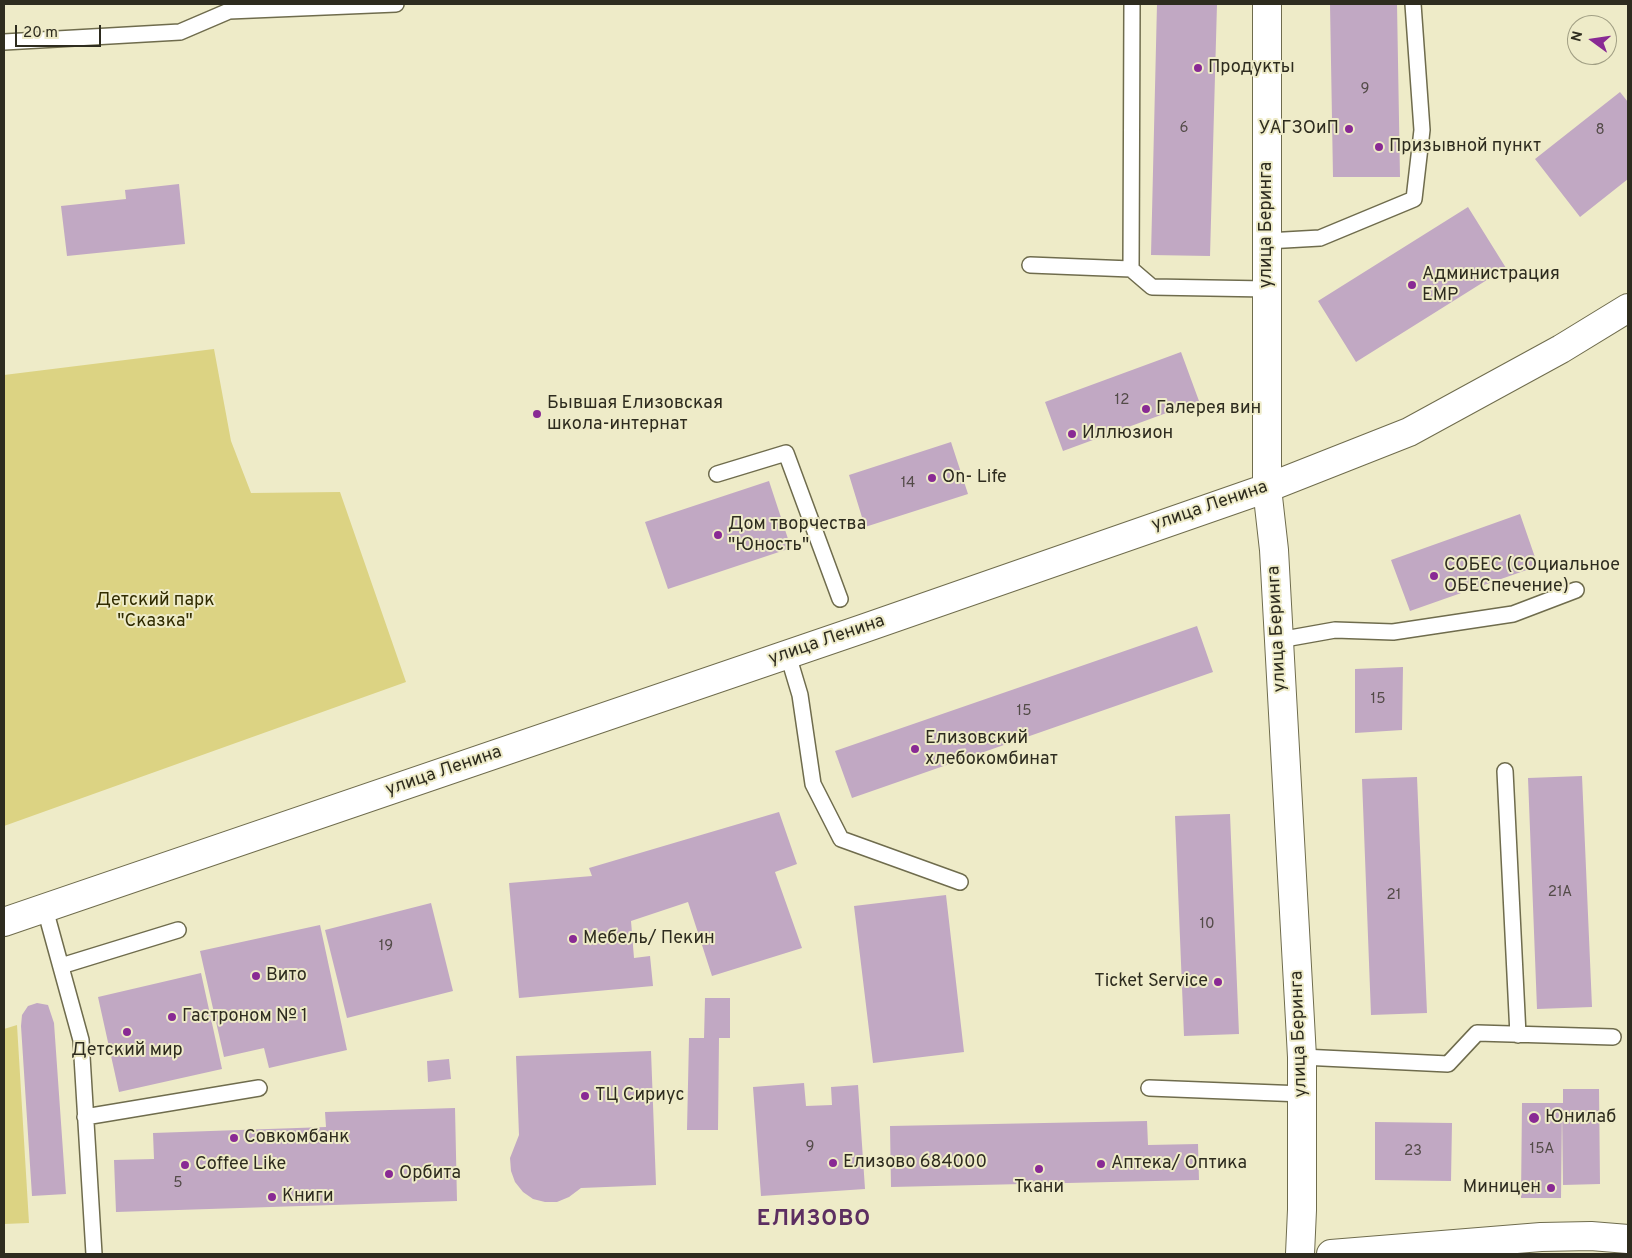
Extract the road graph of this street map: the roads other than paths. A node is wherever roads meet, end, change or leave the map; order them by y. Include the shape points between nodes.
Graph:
1 (396, 4) edge
2 (1132, 4) edge
3 (1267, 4) edge
4 (1413, 4) edge
5 (228, 8) edge
6 (4, 42) edge
7 (1267, 241) junction
8 (1030, 265) dead end
9 (1131, 269) junction
10 (1267, 289) junction
11 (1628, 308) edge
12 (718, 474) dead end
13 (1267, 488) junction
14 (1576, 590) dead end
15 (840, 599) dead end
16 (1279, 640) junction
17 (788, 654) junction
18 (1506, 771) dead end
19 (960, 882) dead end
20 (45, 909) junction
21 (4, 922) edge
22 (178, 930) dead end
23 (61, 966) junction
24 (1518, 1034) junction
25 (1613, 1037) dead end
26 (1302, 1057) junction
27 (259, 1088) dead end
28 (1149, 1088) dead end
29 (1303, 1094) junction
30 (85, 1117) junction
31 (1628, 1239) edge
32 (94, 1254) edge
33 (1300, 1254) edge
34 (1331, 1254) edge

1 - 5 lane
2 - 9 lane
3 - 7 main road, улица Беринга
4 - 7 lane via 1422,130 1414,199 1320,238
5 - 6 lane via 180,32
7 - 10 main road, улица Беринга
8 - 9 lane
9 - 10 lane via 1152,287
10 - 13 main road, улица Беринга
11 - 13 main road, улица Ленина via 1561,349 1409,432
12 - 15 lane via 786,453
13 - 16 main road, улица Беринга
13 - 17 main road, улица Ленина
14 - 16 lane via 1513,614 1393,632 1335,630
16 - 26 main road, улица Беринга
17 - 19 lane via 800,695 813,784 841,839
17 - 20 main road, улица Ленина
18 - 24 lane
20 - 21 main road, улица Ленина
20 - 23 lane
22 - 23 lane
23 - 30 lane via 81,1040
24 - 25 lane
24 - 26 lane via 1476,1033 1448,1064
26 - 29 main road, улица Беринга
27 - 30 lane
28 - 29 lane
29 - 33 main road, улица Беринга
30 - 32 lane
31 - 34 main road via 1541,1237

